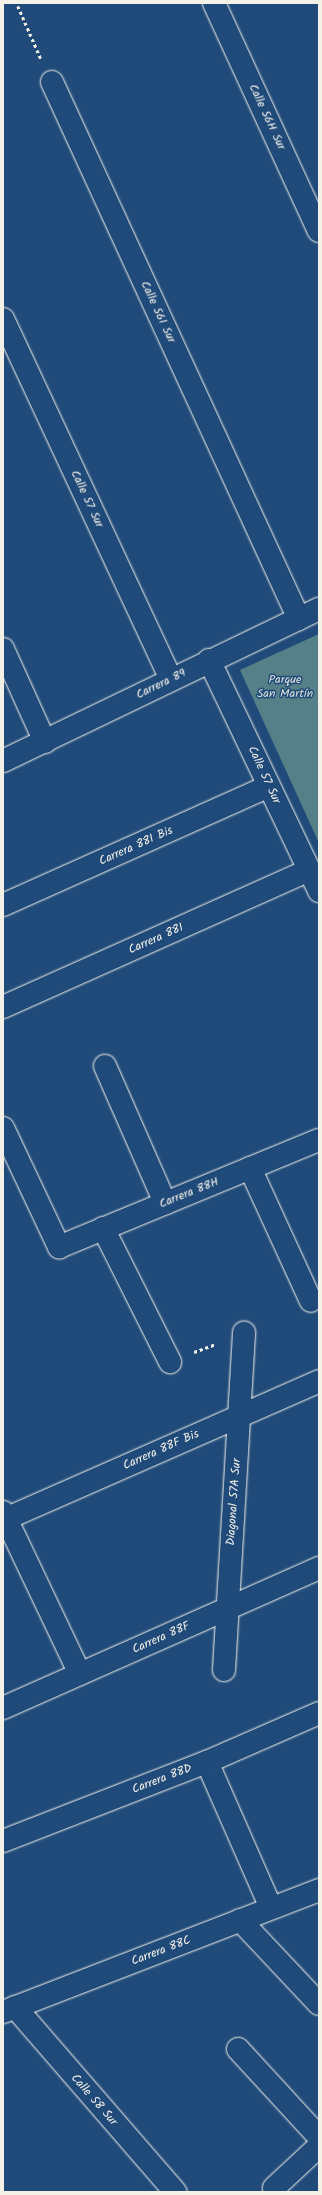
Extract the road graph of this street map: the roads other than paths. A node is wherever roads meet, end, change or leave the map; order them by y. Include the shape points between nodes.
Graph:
1 (214, 3) edge
2 (52, 82) road end
3 (319, 231) edge
4 (3, 319) edge
5 (319, 609) edge
6 (299, 618) junction
7 (3, 649) edge
8 (209, 660) junction
9 (171, 679) junction
10 (45, 742) junction
11 (3, 761) edge
12 (269, 786) junction
13 (309, 870) junction
14 (319, 891) edge
15 (3, 905) edge
16 (3, 1008) edge
17 (105, 1066) dead end
18 (3, 1128) edge
19 (319, 1140) edge
20 (250, 1168) junction
21 (165, 1203) junction
22 (103, 1228) junction
23 (311, 1301) dead end
24 (244, 1333) road end
25 (170, 1362) road end
26 (319, 1381) edge
27 (239, 1416) junction
28 (4, 1517) edge
29 (319, 1568) edge
30 (227, 1609) junction
31 (224, 1670) dead end
32 (80, 1674) junction
33 (3, 1708) edge
34 (319, 1713) edge
35 (207, 1762) junction
36 (3, 1841) edge
37 (319, 1890) edge
38 (271, 1908) junction
39 (240, 1920) junction
40 (319, 2004) edge
41 (9, 2010) edge
42 (238, 2049) dead end
43 (319, 2137) edge
44 (319, 2146) edge
45 (274, 2188) dead end
46 (175, 2192) edge

1 - 3 street, Calle 56H Sur
2 - 6 street, Calle 56I Sur
4 - 9 street, Calle 57 Sur
5 - 6 street, Carrera 89
6 - 8 street, Carrera 89
7 - 10 street
8 - 9 street, Carrera 89
8 - 12 street, Calle 57 Sur
9 - 10 street, Carrera 89
10 - 11 street, Carrera 89
12 - 13 street, Calle 57 Sur
12 - 15 street, Carrera 88I Bis
13 - 14 street, Calle 57 Sur
13 - 16 street, Carrera 88I
17 - 21 street
18 - 22 street, Carrera 88H via 59,1247
19 - 20 street, Carrera 88H
20 - 21 street, Carrera 88H
20 - 23 street
21 - 22 street, Carrera 88H
22 - 25 street
24 - 27 street, Diagonal 57A Sur
26 - 27 street, Carrera 88F Bis
27 - 28 street, Carrera 88F Bis
27 - 30 street, Diagonal 57A Sur
28 - 32 street
29 - 30 street, Carrera 88F
30 - 31 street, Diagonal 57A Sur
30 - 32 street, Carrera 88F
32 - 33 street, Carrera 88F
34 - 35 street, Carrera 88D
35 - 36 street, Carrera 88D
35 - 38 street
37 - 38 street, Carrera 88C
38 - 39 street, Carrera 88C
39 - 40 street
39 - 41 street, Carrera 88C
41 - 46 street, Calle 58 Sur
42 - 43 street
44 - 45 street

